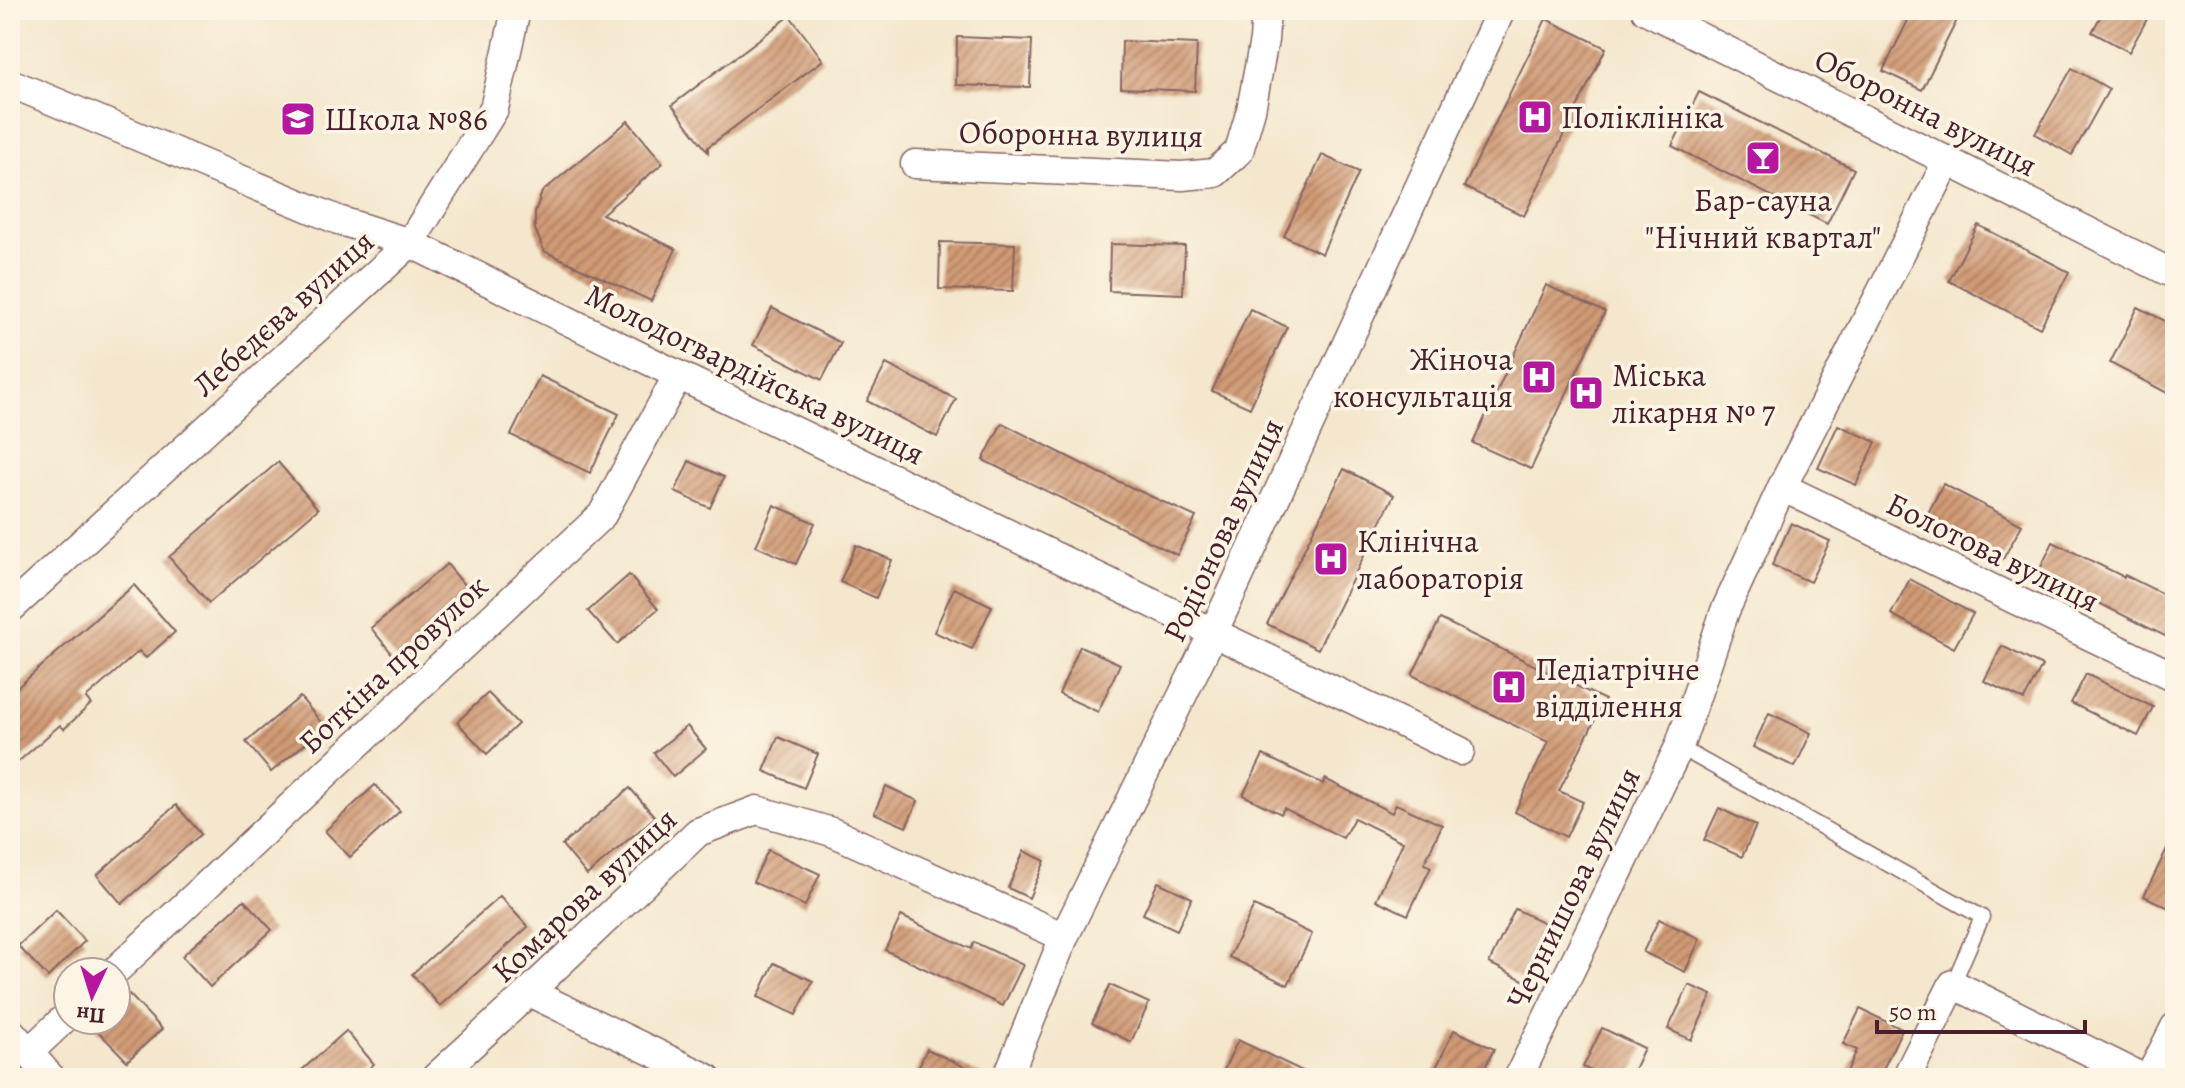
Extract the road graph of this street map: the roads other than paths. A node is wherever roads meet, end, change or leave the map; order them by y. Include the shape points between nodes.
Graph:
1 (516, 10) edge
2 (1266, 10) edge
3 (1501, 10) edge
4 (1646, 10) edge
5 (10, 83) edge
6 (1948, 160) junction
7 (915, 164) dead end
8 (410, 243) junction
9 (2175, 275) edge
10 (678, 375) junction
11 (1782, 487) junction
12 (10, 609) edge
13 (1213, 633) junction
14 (2175, 677) edge
15 (1679, 747) junction
16 (1460, 751) dead end
17 (1064, 937) junction
18 (131, 956) edge
19 (1953, 984) junction
20 (529, 992) junction
21 (2175, 1027) edge
22 (52, 1030) edge
23 (10, 1031) edge
24 (29, 1052) junction
25 (51, 1078) edge
26 (435, 1078) edge
27 (707, 1078) edge
28 (1007, 1078) edge
29 (1518, 1078) edge
30 (1906, 1078) edge
31 (2143, 1078) edge
32 (2149, 1078) edge

1 - 8 street, Лебедєва вулиця via 494,109
2 - 7 street, Оборонна вулиця via 1251,110 1239,151 1215,173
3 - 13 street, Родіонова вулиця
4 - 6 street, Оборонна вулиця
5 - 8 street, Молодогвардійська вулиця via 338,220
6 - 9 street, Оборонна вулиця
6 - 11 street, Чернишова вулиця
8 - 10 street, Молодогвардійська вулиця
8 - 12 street, Лебедєва вулиця
10 - 13 street, Молодогвардійська вулиця
10 - 18 street, Боткіна провулок via 602,515
11 - 14 street, Болотова вулиця
11 - 15 street, Чернишова вулиця via 1725,611
13 - 16 street, Молодогвардійська вулиця
13 - 17 street, Родіонова вулиця
15 - 19 lane via 1982,917
15 - 29 street, Чернишова вулиця
17 - 20 street, Комарова вулиця via 832,832 757,810 698,832
17 - 28 street, Родіонова вулиця
19 - 30 street
19 - 31 street
20 - 26 street, Комарова вулиця
20 - 27 street
21 - 32 street
22 - 24 street
23 - 24 street
24 - 25 street

